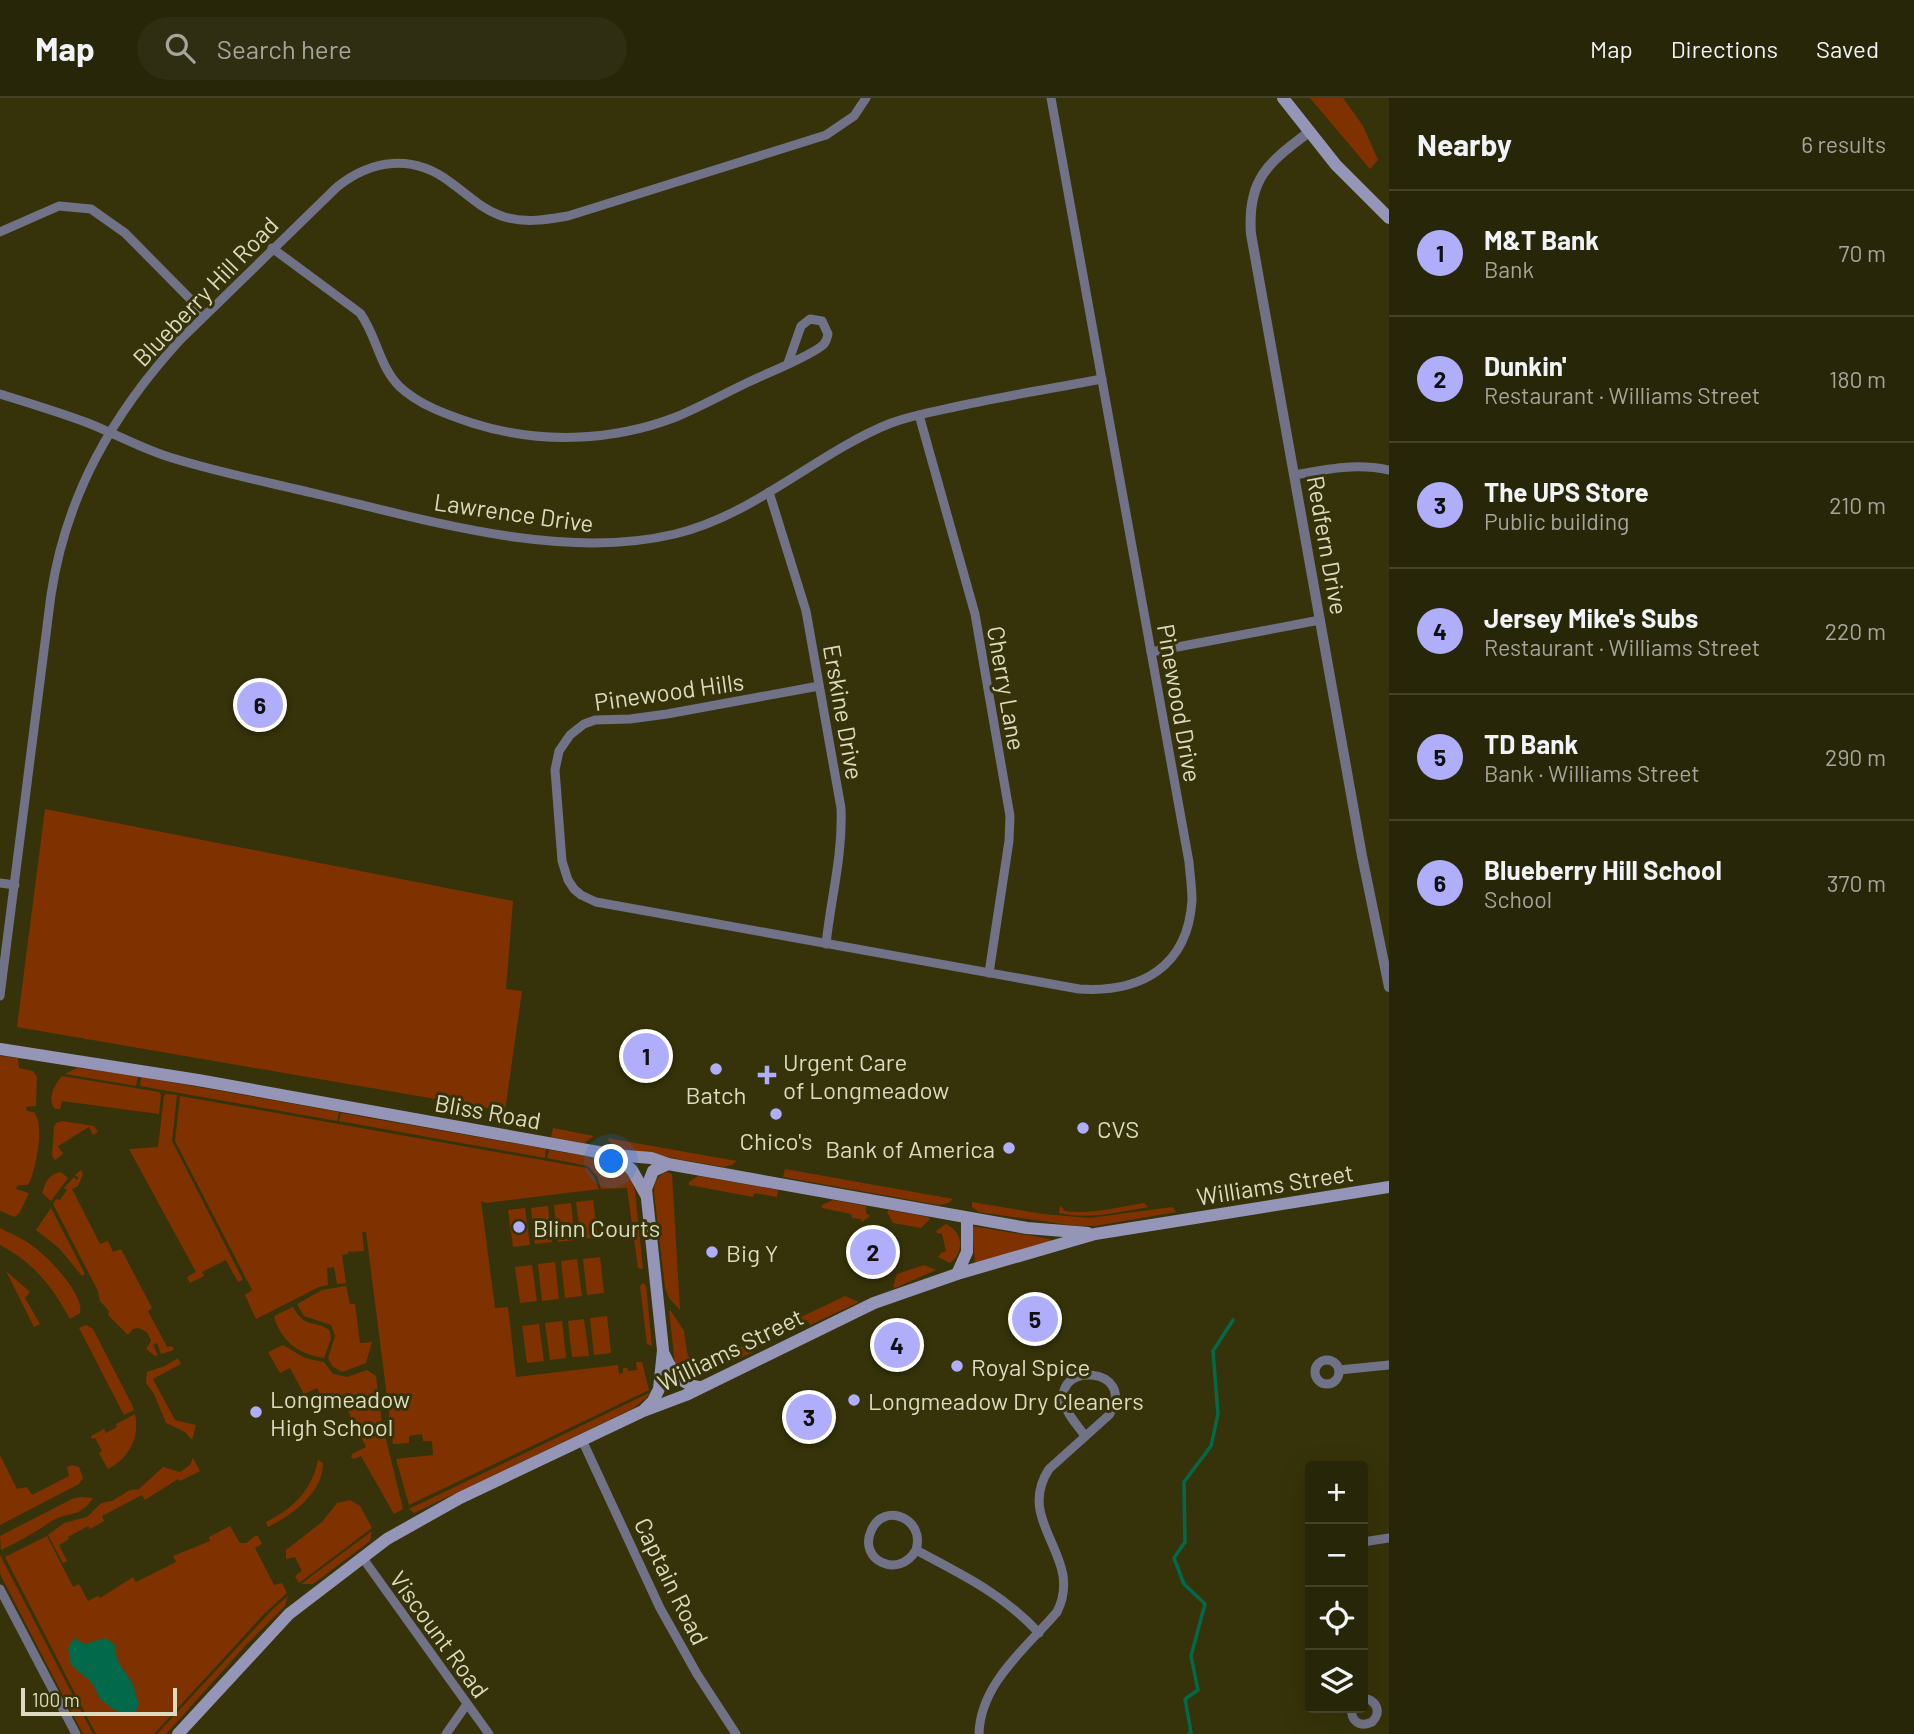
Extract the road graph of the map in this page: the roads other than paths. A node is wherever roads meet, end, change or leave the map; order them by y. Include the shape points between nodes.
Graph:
1 (866, 98) edge
2 (1051, 98) edge
3 (1283, 98) edge
4 (1309, 132) junction
5 (1389, 218) edge
6 (0, 232) edge
7 (272, 248) junction
8 (205, 314) junction
9 (788, 363) junction
10 (1102, 379) junction
11 (0, 394) edge
12 (919, 415) junction
13 (110, 433) junction
14 (1389, 470) edge
15 (1295, 475) junction
16 (769, 492) junction
17 (1320, 620) junction
18 (1152, 652) junction
19 (820, 687) junction
20 (0, 883) edge
21 (15, 885) junction
22 (826, 944) junction
23 (989, 973) junction
24 (1389, 987) edge
25 (0, 996) edge
26 (0, 1049) edge
27 (615, 1155) junction
28 (668, 1164) junction
29 (1389, 1187) edge
30 (646, 1195) junction
31 (967, 1218) junction
32 (1095, 1234) junction
33 (957, 1274) junction
34 (663, 1350) junction
35 (1389, 1365) edge
36 (1339, 1370) dead end
37 (699, 1387) junction
38 (641, 1412) junction
39 (1086, 1436) junction
40 (582, 1440) junction
41 (1389, 1538) edge
42 (1368, 1542) edge
43 (916, 1550) junction
44 (362, 1557) junction
45 (0, 1589) edge
46 (1039, 1633) junction
47 (1368, 1700) edge
48 (467, 1704) junction
49 (1389, 1709) edge
50 (1378, 1710) junction
51 (1353, 1713) edge
52 (76, 1734) edge
53 (178, 1734) edge
54 (446, 1734) edge
55 (489, 1734) edge
56 (736, 1734) edge
57 (979, 1734) edge

1 - 7 street, Blueberry Hill Road via 854,117 826,135 542,220 494,214 420,166 378,165 350,176
2 - 10 street, Pinewood Drive
3 - 4 main road
4 - 5 main road
4 - 15 street, Redfern Drive via 1263,172 1251,199 1250,215
6 - 8 street via 58,206 91,209 125,233
7 - 8 street, Blueberry Hill Road
7 - 9 street via 360,313 386,369 403,390 448,415 509,433 582,437 649,425
8 - 13 street, Blueberry Hill Road via 137,389
9 - 9 street via 824,344 828,334 822,321 803,323
10 - 12 street, Lawrence Drive
10 - 18 street, Pinewood Drive
11 - 13 street, Lawrence Drive
12 - 16 street, Lawrence Drive via 848,445
12 - 23 street, Cherry Lane via 975,614 1010,816
13 - 16 street, Lawrence Drive via 183,462 393,513 571,543 610,544 677,534
13 - 21 street, Blueberry Hill Road via 75,502 57,559
14 - 15 street via 1344,466
15 - 17 street, Redfern Drive
16 - 19 street, Erskine Drive via 802,595
17 - 18 street
17 - 24 street, Redfern Drive
18 - 23 street, Pinewood Drive via 1192,889 1180,943 1158,971 1121,989 1079,989
19 - 22 street, Erskine Drive via 842,832
19 - 22 street, Pinewood Hills via 667,714 589,722 566,739 557,757 555,783 564,871 581,895 608,905
20 - 21 street
21 - 25 street, Blueberry Hill Road
22 - 23 street, Pinewood Drive
26 - 27 main road, Bliss Road
27 - 28 main road, Bliss Road
27 - 30 main road via 632,1170
28 - 30 main road via 650,1175
28 - 31 main road, Bliss Road
29 - 32 main road, Williams Street
30 - 34 main road
31 - 32 main road, Bliss Road
31 - 33 main road via 967,1252
32 - 33 main road, Williams Street
33 - 37 main road, Williams Street via 874,1303
34 - 37 main road via 678,1378
34 - 38 main road via 659,1389 651,1405
35 - 36 street
37 - 38 main road, Williams Street
38 - 40 main road, Williams Street
39 - 39 street via 1065,1407 1064,1394 1075,1378 1094,1374 1111,1384 1115,1403
39 - 46 street via 1049,1469 1041,1484 1041,1519 1065,1582 1057,1612
40 - 44 main road, Williams Street via 434,1511
40 - 56 street, Captain Road via 660,1608
41 - 42 street
43 - 43 street via 916,1530 900,1516 879,1520 870,1533 870,1550 887,1565 905,1563
43 - 46 street via 997,1594
44 - 48 street, Viscount Road
44 - 53 main road, Williams Street via 289,1614
45 - 52 street
46 - 57 street via 986,1698
47 - 50 street
48 - 54 street
48 - 55 street, Viscount Road
49 - 50 street
50 - 51 street via 1375,1720 1362,1725

